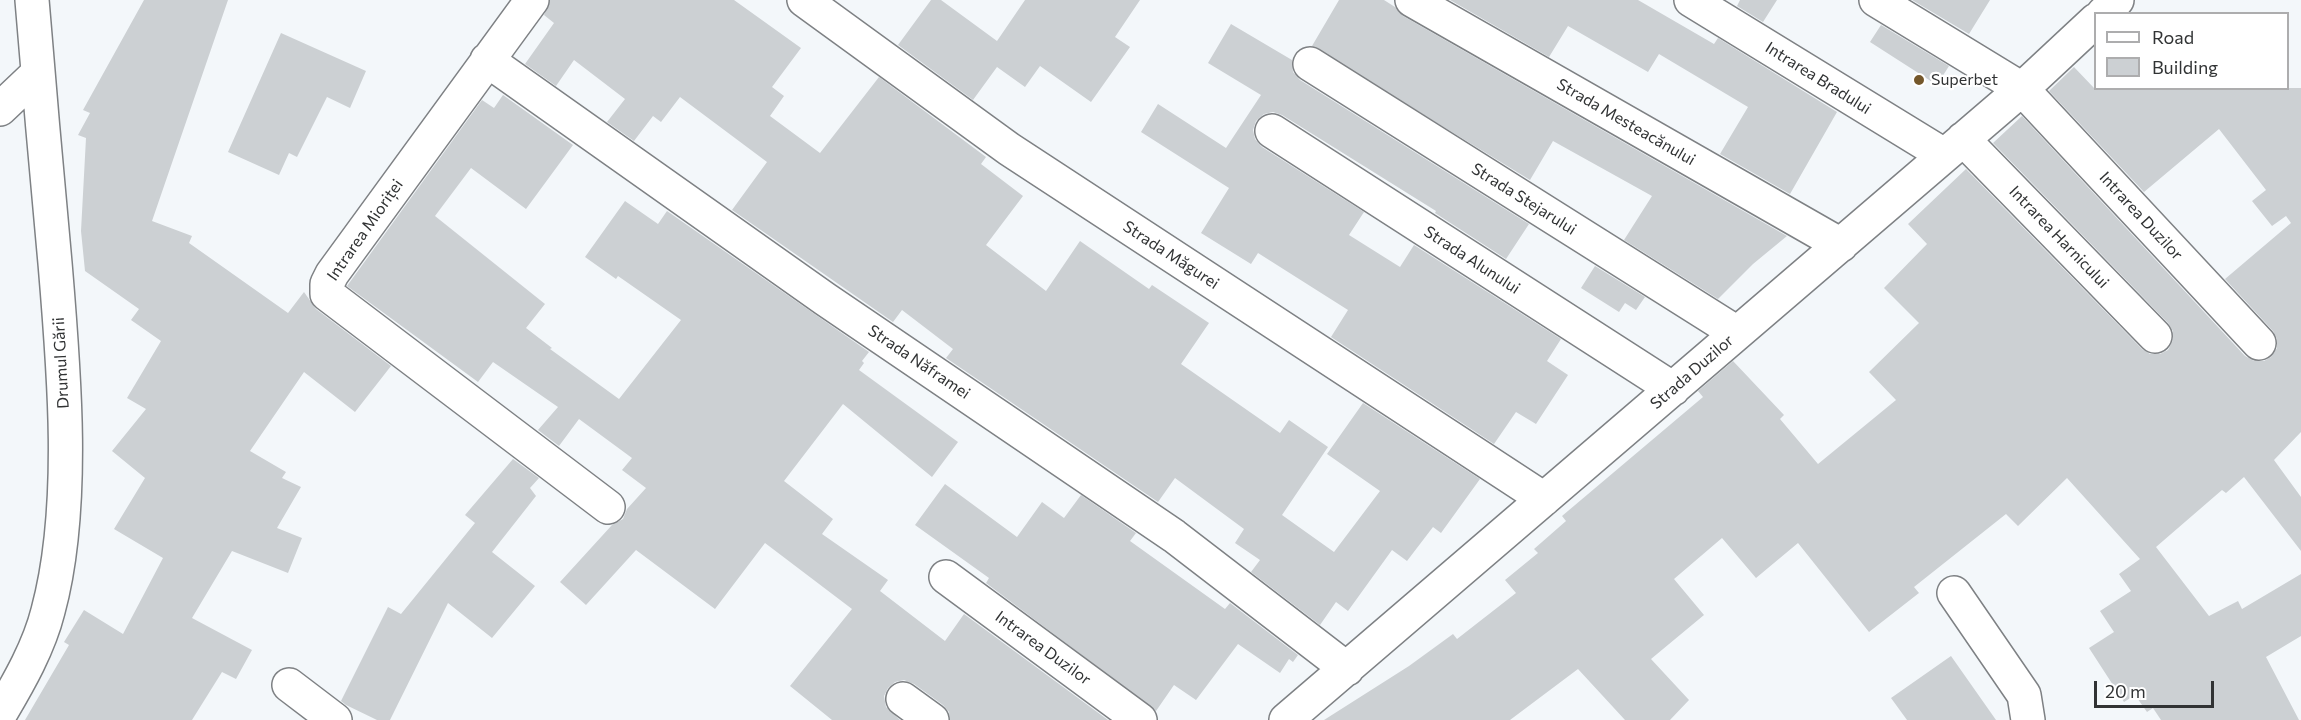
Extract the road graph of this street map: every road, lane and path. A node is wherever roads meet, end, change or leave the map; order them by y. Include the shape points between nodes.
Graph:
1 (32, 0) edge
2 (532, 0) edge
3 (804, 0) edge
4 (1412, 0) edge
5 (1691, 0) edge
6 (1876, 0) edge
7 (2094, 17) edge
8 (487, 60) junction
9 (1310, 64) dead end
10 (38, 73) junction
11 (2022, 89) junction
12 (0, 109) edge
13 (1272, 131) dead end
14 (1953, 147) junction
15 (1841, 245) junction
16 (1737, 333) junction
17 (2155, 336) dead end
18 (2259, 342) dead end
19 (1673, 389) junction
20 (1544, 499) junction
21 (608, 507) dead end
22 (946, 577) dead end
23 (1954, 593) dead end
24 (1347, 669) junction
25 (289, 685) dead end
26 (903, 699) dead end
27 (0, 714) edge
28 (335, 720) edge
29 (932, 720) edge
30 (1140, 720) edge
31 (1286, 720) edge
32 (2028, 720) edge

1 - 10 street, Drumul Gării
2 - 8 street, Intrarea Mioriței
3 - 20 street, Strada Măgurei via 1009,149
4 - 15 street, Strada Mesteacănului
5 - 14 street, Intrarea Bradului
6 - 11 street, Intrarea Duzilor
7 - 11 street, Strada Duzilor
8 - 21 street, Intrarea Mioriței via 332,274 327,294
8 - 24 street, Strada Năframei via 825,299 1174,536
9 - 16 street, Strada Stejarului
10 - 12 street
10 - 27 street, Drumul Gării via 63,387 61,538 48,612 21,680
11 - 14 street, Strada Duzilor
11 - 18 street, Intrarea Duzilor
13 - 19 street, Strada Alunului
14 - 15 street, Strada Duzilor
14 - 17 street, Intrarea Harnicului
15 - 16 street, Strada Duzilor
16 - 19 street, Strada Duzilor
19 - 20 street, Strada Duzilor
20 - 24 street, Strada Duzilor
22 - 30 street, Intrarea Duzilor
23 - 32 street via 2024,695
24 - 31 street, Strada Duzilor
25 - 28 street
26 - 29 street

